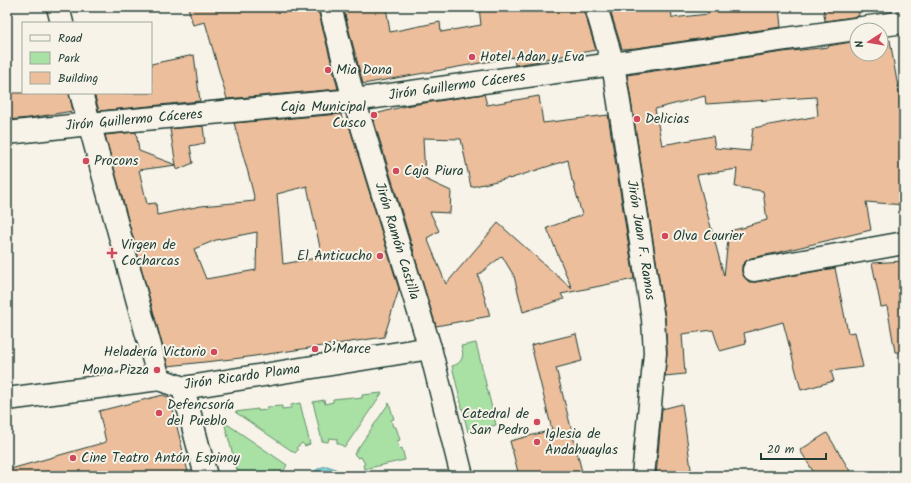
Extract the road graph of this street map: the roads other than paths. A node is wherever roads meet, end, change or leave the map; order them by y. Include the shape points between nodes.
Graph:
1 (58, 7) edge
2 (330, 7) edge
3 (596, 7) edge
4 (62, 22) edge
5 (904, 22) edge
6 (613, 64) junction
7 (81, 94) edge
8 (354, 100) junction
9 (89, 124) junction
10 (7, 133) edge
11 (904, 243) edge
12 (754, 270) dead end
13 (430, 348) junction
14 (159, 378) junction
15 (183, 388) junction
16 (7, 399) edge
17 (206, 476) edge
18 (462, 476) edge
19 (644, 476) edge

1 - 4 street
2 - 8 street, Jirón Ramón Castilla
3 - 6 street, Jirón Juan F. Ramos
5 - 6 street, Jirón Guillermo Cáceres
6 - 8 street, Jirón Guillermo Cáceres
6 - 19 street, Jirón Juan F. Ramos via 653,320 655,353
7 - 9 street
8 - 9 street, Jirón Guillermo Cáceres
8 - 13 street, Jirón Ramón Castilla
9 - 10 street, Jirón Guillermo Cáceres
9 - 14 street
11 - 12 street
13 - 15 street, Jirón Ricardo Plama
13 - 18 street, Jirón Ramón Castilla
14 - 15 street, Jirón Ricardo Plama
14 - 16 street
15 - 17 street

